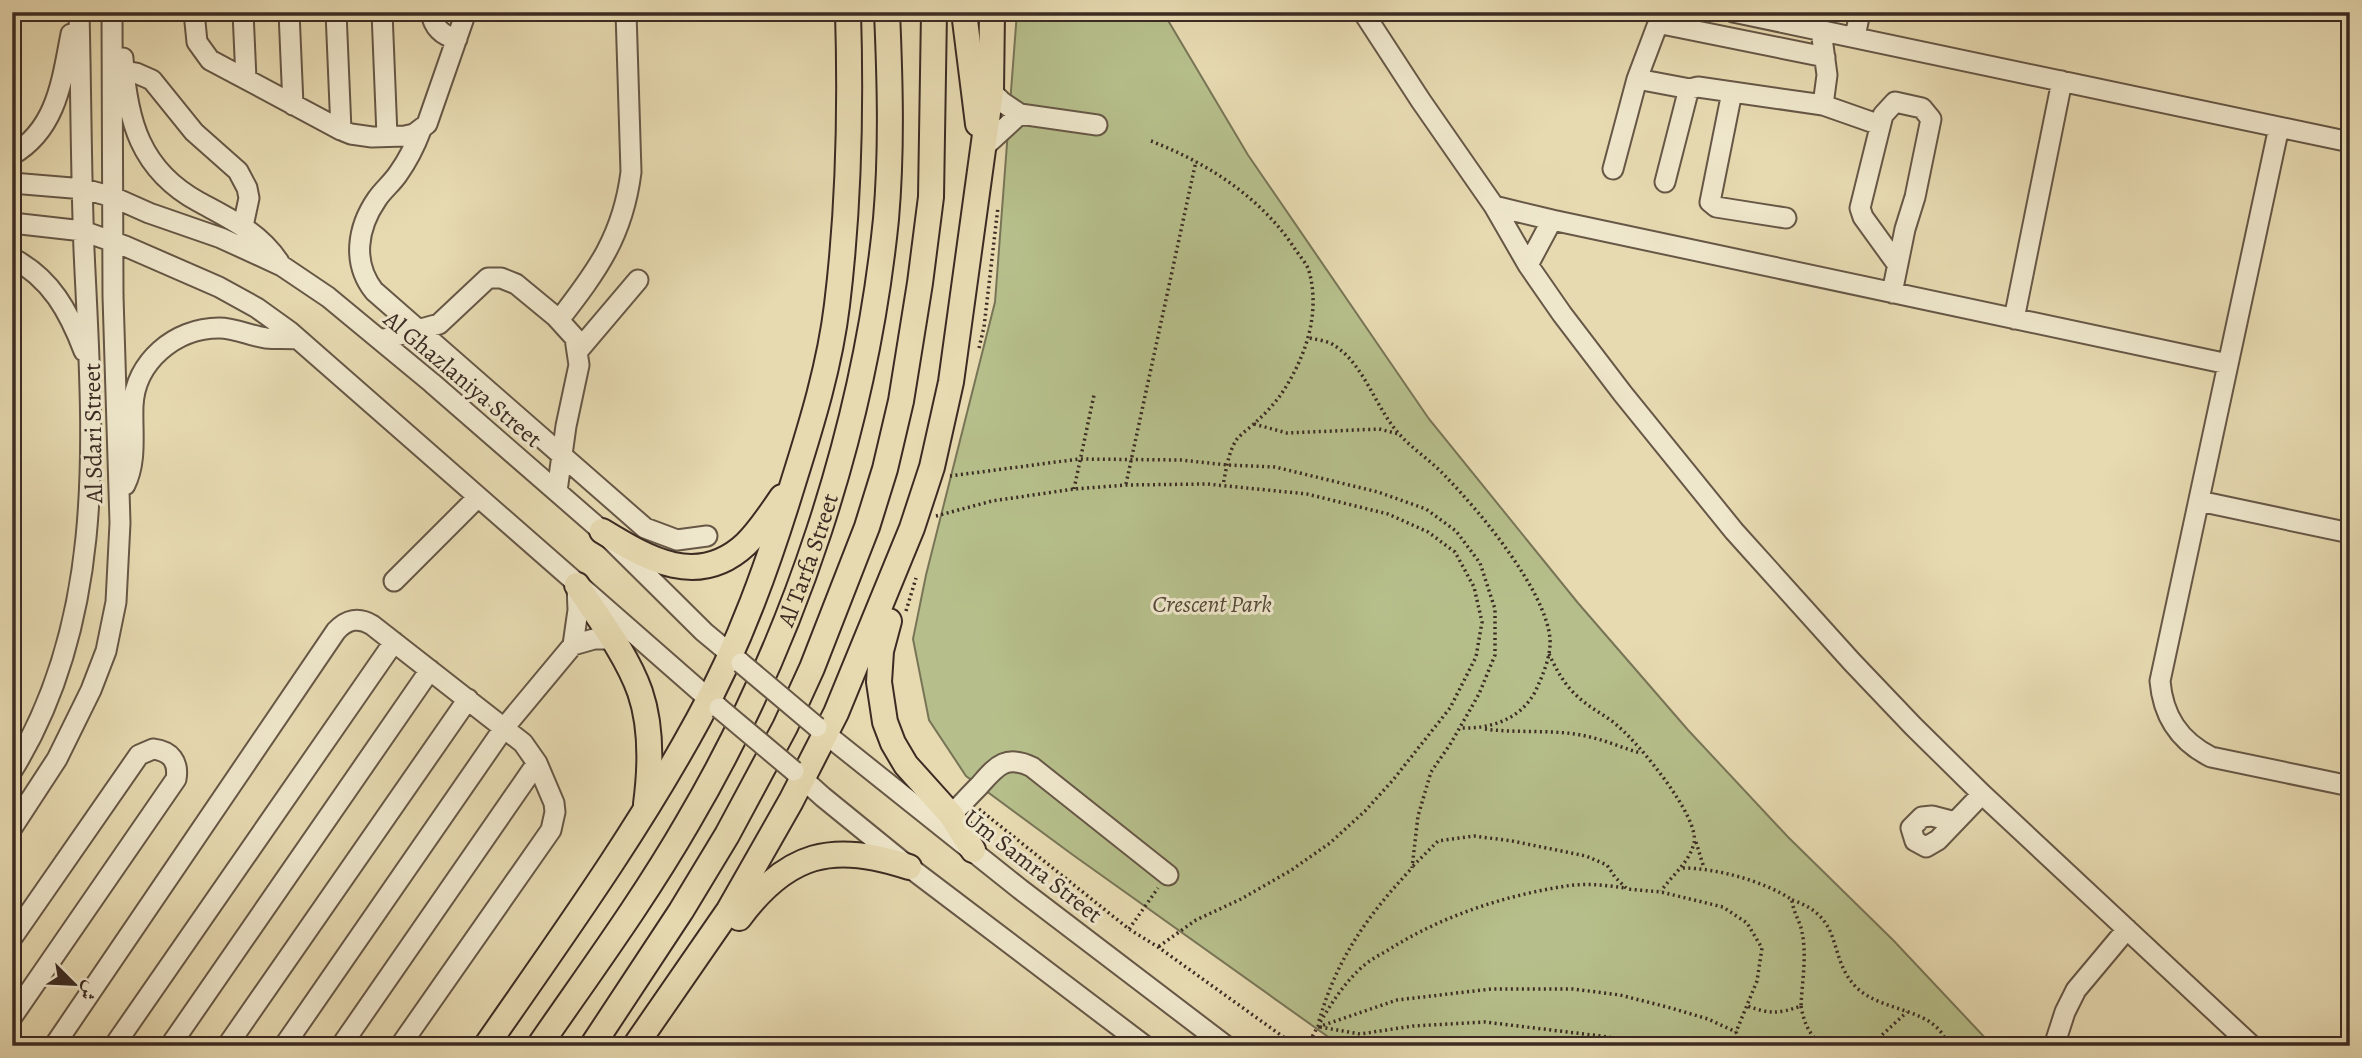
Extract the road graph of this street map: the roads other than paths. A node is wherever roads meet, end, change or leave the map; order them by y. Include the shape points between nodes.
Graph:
1 (77, 12) edge
2 (194, 12) edge
3 (243, 12) edge
4 (289, 12) edge
5 (335, 12) edge
6 (382, 12) edge
7 (431, 12) edge
8 (466, 12) edge
9 (626, 12) edge
10 (848, 12) edge
11 (887, 12) edge
12 (934, 12) edge
13 (964, 12) edge
14 (992, 12) edge
15 (1363, 12) edge
16 (1733, 12) edge
17 (1860, 12) edge
18 (112, 21) edge
19 (1821, 30) junction
20 (1855, 37) junction
21 (457, 39) junction
22 (1825, 57) junction
23 (124, 71) junction
24 (246, 79) junction
25 (1637, 79) junction
26 (2062, 82) junction
27 (1690, 89) junction
28 (991, 90) junction
29 (1732, 92) junction
30 (293, 104) junction
31 (1823, 106) junction
32 (1020, 114) junction
33 (1097, 125) dead end
34 (1880, 125) junction
35 (2280, 127) junction
36 (341, 130) junction
37 (421, 130) junction
38 (387, 136) junction
39 (2350, 142) edge
40 (984, 153) junction
41 (12, 155) edge
42 (1613, 169) dead end
43 (1665, 182) dead end
44 (12, 183) edge
45 (84, 189) junction
46 (113, 197) junction
47 (1494, 205) junction
48 (1786, 218) dead end
49 (1552, 220) junction
50 (12, 223) edge
51 (243, 226) junction
52 (83, 231) junction
53 (113, 242) junction
54 (12, 258) edge
55 (1897, 264) junction
56 (1528, 265) junction
57 (282, 266) junction
58 (638, 280) dead end
59 (1892, 293) junction
60 (2014, 319) junction
61 (559, 320) junction
62 (420, 330) junction
63 (298, 339) junction
64 (381, 340) junction
65 (577, 352) junction
66 (2228, 364) junction
67 (90, 369) junction
68 (562, 455) junction
69 (794, 479) junction
70 (557, 491) junction
71 (119, 496) junction
72 (478, 497) junction
73 (2199, 500) junction
74 (603, 531) junction
75 (2350, 533) edge
76 (707, 536) dead end
77 (894, 575) junction
78 (394, 581) dead end
79 (577, 585) junction
80 (611, 639) junction
81 (394, 642) junction
82 (573, 645) junction
83 (736, 658) junction
84 (430, 670) junction
85 (468, 699) junction
86 (714, 703) junction
87 (505, 728) junction
88 (821, 730) junction
89 (537, 763) junction
90 (12, 771) edge
91 (798, 775) junction
92 (2350, 786) edge
93 (1982, 794) junction
94 (959, 807) junction
95 (645, 812) junction
96 (1955, 822) dead end
97 (12, 828) edge
98 (973, 850) junction
99 (908, 867) junction
100 (1167, 875) road end
101 (2127, 929) junction
102 (12, 938) edge
103 (695, 959) junction
104 (12, 1017) edge
105 (1226, 1044) edge
106 (54, 1046) edge
107 (114, 1046) edge
108 (170, 1046) edge
109 (227, 1046) edge
110 (284, 1046) edge
111 (341, 1046) edge
112 (400, 1046) edge
113 (486, 1046) edge
114 (539, 1046) edge
115 (592, 1046) edge
116 (635, 1046) edge
117 (1145, 1046) edge
118 (2054, 1046) edge
119 (2252, 1046) edge

1 - 41 street via 57,103 35,137
1 - 45 street, Al Sdari Street
2 - 24 street via 197,42 204,55
3 - 24 street
4 - 30 street
5 - 36 street
6 - 38 street
7 - 21 street via 437,29
8 - 21 street
9 - 61 street via 628,198 596,272
10 - 69 main road via 848,183 837,308 814,415
11 - 114 main road, Al Tarfa Street via 891,106 879,281 840,463 822,520 775,648 723,759 647,891
12 - 115 main road, Al Tarfa Street via 931,197 920,283 901,401 867,527 785,727 727,835
13 - 40 main road
14 - 28 main road
15 - 47 street
16 - 19 street
17 - 20 street
18 - 23 street
18 - 46 street, Al Sdari Street
19 - 20 street
19 - 22 street
20 - 26 street
21 - 37 street via 431,116
22 - 25 street via 1662,23
22 - 31 street
23 - 51 street via 130,119 158,169 183,192
23 - 51 street via 152,80 194,132 238,172 249,198
24 - 30 street
25 - 27 street
25 - 42 street
26 - 35 street
26 - 60 street
27 - 29 street
27 - 43 street
28 - 32 street
28 - 40 main road
29 - 31 street
29 - 48 street via 1710,202 1716,207
30 - 36 street
31 - 34 street
32 - 33 street
32 - 40 street
34 - 55 street via 1860,208
34 - 55 street via 1895,102 1922,108 1931,119
35 - 39 street
35 - 66 street
36 - 38 street
37 - 38 street
37 - 62 street via 406,163 369,213 359,253 363,273 374,291
40 - 77 main road via 951,382 932,467
44 - 45 street, Al Ghazlaniya Street
45 - 46 street, Al Ghazlaniya Street
45 - 52 street, Al Sdari Street
46 - 53 street, Al Sdari Street
46 - 57 street, Al Ghazlaniya Street
47 - 49 street
47 - 56 street
49 - 56 street
49 - 59 street
50 - 52 street
51 - 57 street
52 - 53 street
52 - 67 street, Al Sdari Street
53 - 63 street via 219,287
53 - 71 street, Al Sdari Street
54 - 67 street via 40,276 55,293
55 - 59 street
56 - 93 street via 1623,394 1734,531 1852,662
57 - 64 street, Al Ghazlaniya Street
58 - 65 street
59 - 60 street
60 - 66 street
61 - 62 street via 516,284 488,278 439,324
61 - 65 street via 575,338
62 - 64 street
62 - 68 street
63 - 71 street via 204,329 175,340 154,356 135,393 132,460
63 - 72 street
64 - 70 street, Al Ghazlaniya Street
65 - 68 street via 579,365
66 - 73 street
67 - 90 street, Al Sdari Street via 92,475 76,615 46,706
68 - 70 street
68 - 76 street via 645,528 677,540
69 - 74 main road via 745,545 707,565 663,564
69 - 83 main road
70 - 74 street, Al Ghazlaniya Street
71 - 97 street, Al Sdari Street via 116,602 99,672 58,759
72 - 78 street
72 - 79 street
73 - 75 street
73 - 92 street via 2160,681 2171,722 2188,743 2211,757
74 - 83 street, Al Ghazlaniya Street
77 - 88 main road via 865,646
77 - 94 main road via 879,682 885,722 906,765
79 - 80 main road
79 - 82 street
79 - 86 street
80 - 82 street
80 - 95 main road via 640,690 649,728
81 - 84 street
81 - 106 street via 365,621 349,621 336,631
81 - 107 street
82 - 87 street
83 - 86 main road
83 - 88 street, Al Ghazlaniya Street, bridge
84 - 85 street
84 - 108 street
85 - 87 street
85 - 109 street
86 - 91 street, bridge
86 - 95 main road
87 - 89 street
87 - 110 street
88 - 91 main road
88 - 98 street, Um Samra Street
89 - 111 street
89 - 112 street via 554,803 551,830
91 - 99 street
91 - 103 main road via 754,868
93 - 96 street
93 - 101 street
94 - 98 main road
94 - 100 street via 994,768 1013,761 1023,763
95 - 113 main road
98 - 105 street, Um Samra Street
99 - 103 main road via 876,857 837,853 797,865 770,881 725,934
99 - 117 street
101 - 118 street via 2076,989
101 - 119 street
102 - 104 street via 139,755 153,749 168,753 177,765 176,779
103 - 116 main road

